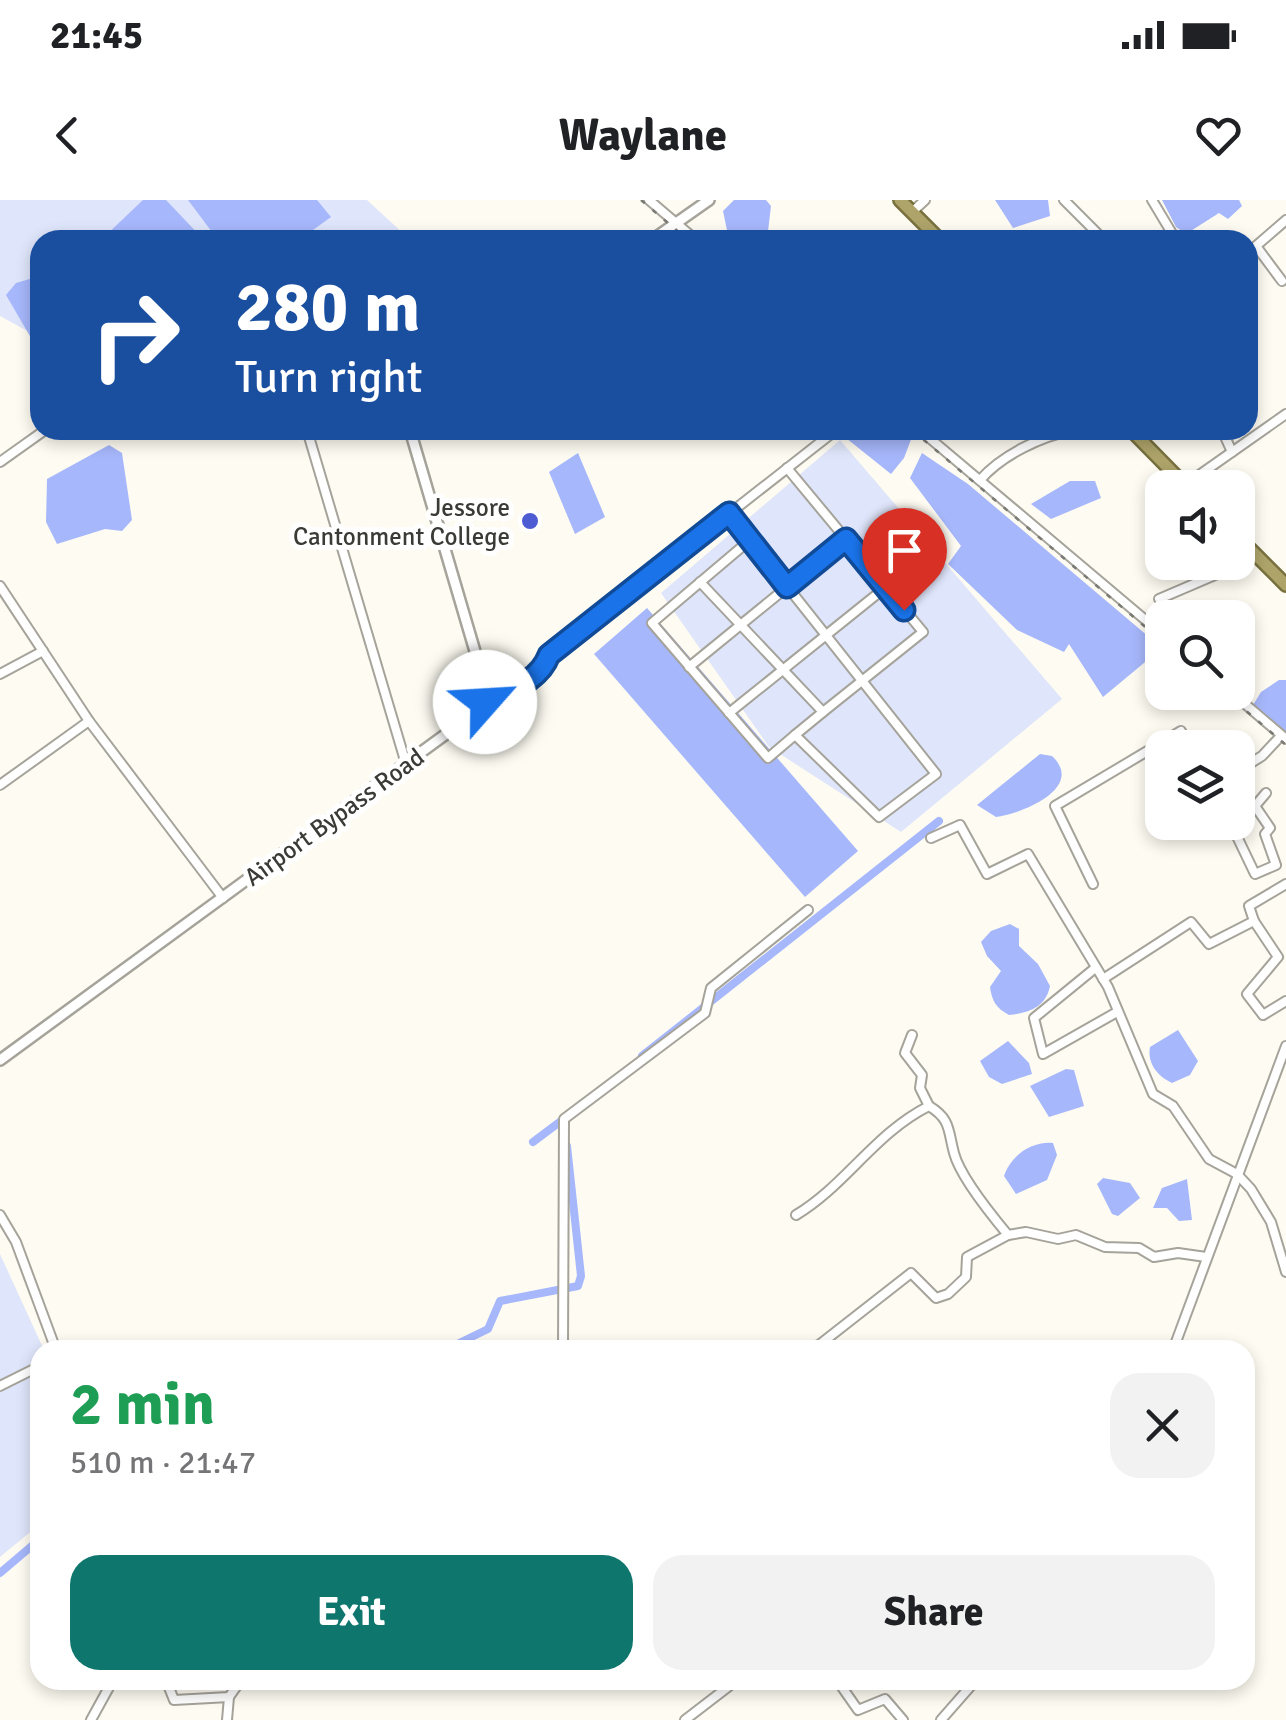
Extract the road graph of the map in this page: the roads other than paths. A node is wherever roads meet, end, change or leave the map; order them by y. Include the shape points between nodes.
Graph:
1 (648, 200) edge
2 (709, 200) edge
3 (900, 200) edge
4 (925, 200) edge
5 (1064, 200) edge
6 (1152, 200) edge
7 (912, 212) junction
8 (1286, 220) edge
9 (676, 222) junction
10 (665, 230) edge
11 (685, 230) edge
12 (930, 230) edge
13 (1094, 230) edge
14 (1170, 230) edge
15 (1258, 244) edge
16 (1258, 249) edge
17 (1282, 281) dead end
18 (1286, 414) edge
19 (1258, 434) edge
20 (31, 440) edge
21 (310, 440) edge
22 (413, 440) edge
23 (823, 440) edge
24 (932, 440) edge
25 (1038, 440) edge
26 (1144, 440) edge
27 (1227, 440) edge
28 (1249, 440) edge
29 (1232, 452) junction
30 (0, 462) edge
31 (787, 468) junction
32 (1172, 470) edge
33 (1208, 470) edge
34 (980, 480) junction
35 (729, 513) junction
36 (846, 539) junction
37 (750, 540) junction
38 (1255, 554) edge
39 (1203, 580) edge
40 (700, 582) junction
41 (1286, 585) edge
42 (0, 586) edge
43 (787, 587) junction
44 (886, 587) junction
45 (1159, 599) dead end
46 (1145, 620) edge
47 (742, 624) junction
48 (826, 636) junction
49 (43, 651) junction
50 (689, 667) junction
51 (784, 668) junction
52 (0, 674) edge
53 (862, 682) junction
54 (485, 702) junction
55 (1251, 710) edge
56 (823, 712) junction
57 (729, 713) junction
58 (89, 720) junction
59 (795, 735) junction
60 (1282, 739) edge
61 (1145, 752) edge
62 (1255, 759) edge
63 (406, 764) junction
64 (0, 785) edge
65 (1266, 793) dead end
66 (1255, 806) joint
67 (931, 838) dead end
68 (1239, 840) edge
69 (1093, 884) dead end
70 (1286, 884) edge
71 (222, 898) junction
72 (808, 910) dead end
73 (1254, 921) junction
74 (1094, 969) dead end
75 (1103, 979) junction
76 (1286, 1001) edge
77 (1117, 1012) junction
78 (912, 1035) dead end
79 (1286, 1046) edge
80 (0, 1060) edge
81 (928, 1106) junction
82 (1238, 1174) junction
83 (0, 1215) edge
84 (796, 1216) dead end
85 (1008, 1235) junction
86 (1282, 1241) edge
87 (1206, 1256) junction
88 (1286, 1272) edge
89 (52, 1340) edge
90 (563, 1340) edge
91 (825, 1340) edge
92 (1177, 1340) edge
93 (30, 1374) edge
94 (0, 1386) edge
95 (107, 1690) edge
96 (170, 1690) edge
97 (234, 1690) edge
98 (726, 1690) edge
99 (844, 1690) edge
100 (967, 1690) edge
101 (229, 1697) junction
102 (704, 1709) junction
103 (91, 1720) edge
104 (226, 1720) edge
105 (685, 1720) edge
106 (711, 1720) edge
107 (903, 1720) edge
108 (941, 1720) edge

1 - 9 street
2 - 9 street
3 - 7 highway
4 - 7 street
5 - 13 street
6 - 14 street
7 - 12 highway
8 - 15 street
9 - 10 street
9 - 11 street
16 - 17 street
18 - 19 street
20 - 30 street
21 - 63 street
22 - 54 street
23 - 31 street
24 - 34 street
25 - 34 street
26 - 32 highway
27 - 29 street
28 - 29 street
29 - 33 street
31 - 35 street
31 - 36 street
34 - 46 street
35 - 37 street
35 - 54 street via 549,655 532,679
36 - 43 street
36 - 44 street
37 - 40 street
37 - 43 street
38 - 41 highway
39 - 45 street
40 - 47 street
40 - 50 street via 652,624
42 - 49 street
43 - 47 street
43 - 48 street
44 - 48 street
44 - 53 street via 923,632
47 - 50 street
47 - 51 street
48 - 51 street
48 - 53 street
49 - 52 street
49 - 58 street
50 - 57 street
51 - 56 street
51 - 57 street
53 - 56 street
53 - 59 street via 936,774 878,818
54 - 63 street, Airport Bypass Road
55 - 60 street
56 - 59 street
57 - 59 street via 768,758
58 - 64 street
58 - 71 street
60 - 62 street
61 - 69 street via 1054,806
63 - 71 street, Airport Bypass Road
65 - 66 street
66 - 68 street via 1270,828 1265,834 1276,865 1255,874
67 - 75 street via 960,825 987,874 1028,854
70 - 73 street via 1249,906
71 - 80 street, Airport Bypass Road
72 - 90 street via 712,988 705,1014 564,1119
73 - 75 street via 1210,944 1192,922
73 - 76 street via 1278,957 1247,994 1263,1015
74 - 77 street via 1034,1018 1043,1054
75 - 77 street
77 - 82 street via 1152,1094 1174,1106 1209,1159
78 - 81 street via 905,1053 922,1075
79 - 82 street
81 - 84 street via 887,1131
81 - 85 street via 942,1114 954,1154
82 - 86 street
82 - 87 street
83 - 89 street
85 - 87 street via 1076,1235 1154,1257
85 - 91 street via 967,1257 966,1277 948,1294 929,1295 911,1273
86 - 88 street
87 - 92 street
93 - 94 street
95 - 103 street
96 - 101 street via 174,1700
97 - 101 street
98 - 102 street
99 - 107 street via 858,1710 885,1700
100 - 108 street
101 - 104 street
102 - 105 street
102 - 106 street

